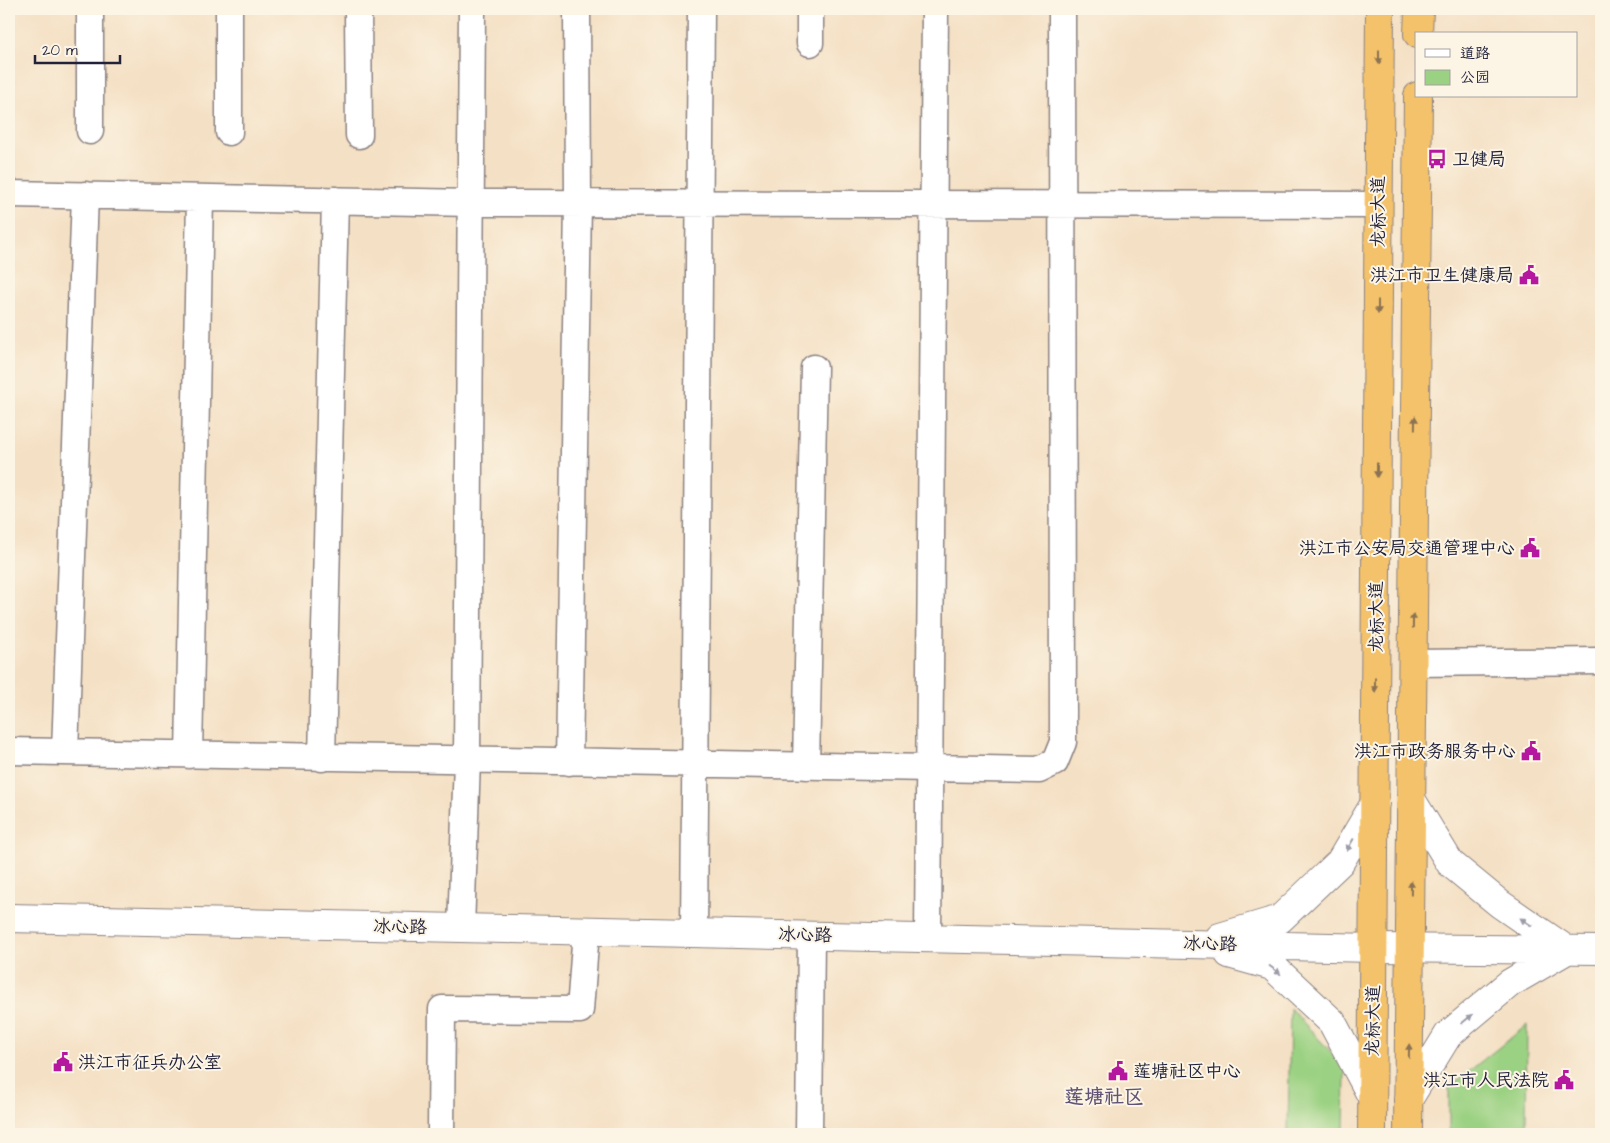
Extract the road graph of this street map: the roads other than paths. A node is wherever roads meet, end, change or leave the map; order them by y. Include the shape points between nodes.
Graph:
1 (90, 9) edge
2 (229, 9) edge
3 (358, 9) edge
4 (472, 9) edge
5 (577, 9) edge
6 (701, 9) edge
7 (810, 9) edge
8 (935, 9) edge
9 (1062, 9) edge
10 (1380, 9) edge
11 (1418, 9) edge
12 (1418, 32) edge
13 (810, 43) dead end
14 (1418, 98) edge
15 (90, 131) dead end
16 (229, 132) dead end
17 (360, 135) dead end
18 (9, 194) edge
19 (85, 195) junction
20 (200, 198) junction
21 (335, 200) junction
22 (472, 203) junction
23 (578, 203) junction
24 (699, 203) junction
25 (934, 204) junction
26 (1062, 204) junction
27 (1378, 205) junction
28 (814, 368) dead end
29 (1601, 661) edge
30 (1413, 663) junction
31 (9, 751) edge
32 (65, 752) junction
33 (189, 755) junction
34 (322, 758) junction
35 (467, 761) junction
36 (569, 762) junction
37 (696, 764) junction
38 (806, 766) junction
39 (928, 768) junction
40 (1411, 799) junction
41 (1375, 804) junction
42 (9, 918) edge
43 (461, 928) junction
44 (586, 931) junction
45 (694, 933) junction
46 (811, 936) junction
47 (928, 938) junction
48 (1197, 944) junction
49 (1374, 948) junction
50 (1410, 948) junction
51 (1567, 950) junction
52 (1601, 950) edge
53 (1372, 1097) junction
54 (1408, 1100) junction
55 (441, 1134) edge
56 (809, 1134) edge
57 (1372, 1134) edge
58 (1408, 1134) edge

1 - 15 street
2 - 16 street
3 - 17 street
4 - 22 street
5 - 23 street
6 - 24 street
7 - 13 street
8 - 25 street
9 - 26 street
10 -> 27 highway, 龙标大道
11 - 12 highway
30 -> 14 highway, 龙标大道
18 - 19 street
19 - 20 street
19 - 32 street
20 - 21 street
20 - 33 street
21 - 22 street
21 - 34 street
22 - 23 street
22 - 35 street
23 - 24 street
23 - 36 street
24 - 25 street
24 - 37 street
25 - 26 street
25 - 39 street
26 - 27 street
26 - 39 street via 1063,742 1055,762 1039,770
27 -> 41 highway, 龙标大道
28 - 38 street
29 - 30 street
30 - 40 highway, 龙标大道
31 - 32 street
32 - 33 street
33 - 34 street
34 - 35 street
35 - 36 street
35 - 43 street
36 - 37 street
37 - 38 street
37 - 45 street
38 - 39 street
39 - 47 street
50 -> 40 highway, 龙标大道
51 -> 40 street via 1500,904 1450,863
41 -> 48 street via 1340,862 1280,919
41 - 49 highway, 龙标大道
42 - 43 street, 冰心路
43 - 44 street, 冰心路
44 - 45 street, 冰心路
44 - 55 street via 580,1010 442,1008
45 - 46 street, 冰心路
46 - 47 street, 冰心路
46 - 56 street
47 - 48 street, 冰心路
48 - 49 street, 冰心路
48 -> 53 street via 1272,966 1332,1022
49 - 50 street, 冰心路
49 - 53 highway, 龙标大道
50 - 51 street, 冰心路
54 -> 50 highway, 龙标大道
51 - 52 street, 冰心路
54 -> 51 street via 1448,1035 1510,983
53 - 57 highway, 龙标大道
54 - 58 highway, 龙标大道

